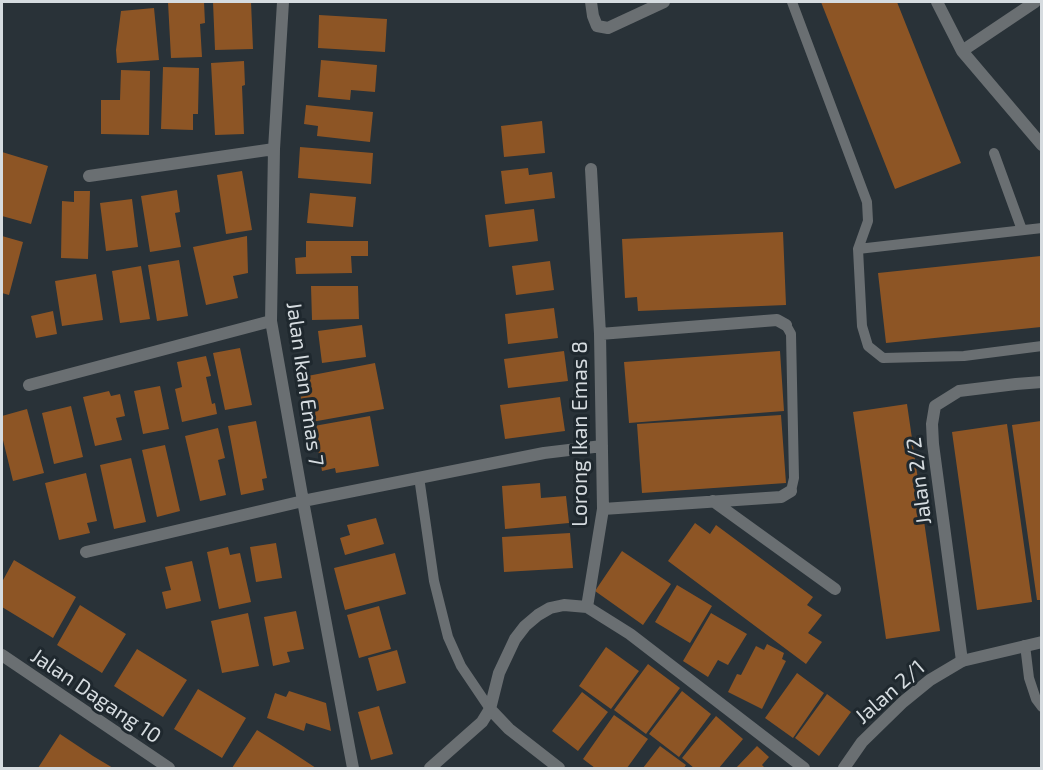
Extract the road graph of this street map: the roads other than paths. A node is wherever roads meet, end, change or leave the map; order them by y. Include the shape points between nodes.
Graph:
1 (283, 2) edge
2 (591, 2) edge
3 (664, 2) edge
4 (792, 2) edge
5 (937, 2) edge
6 (1035, 2) edge
7 (962, 51) junction
8 (1041, 146) edge
9 (274, 149) junction
10 (994, 153) dead end
11 (591, 169) dead end
12 (89, 176) dead end
13 (1041, 228) edge
14 (1022, 230) junction
15 (858, 249) junction
16 (271, 321) junction
17 (786, 325) joint
18 (600, 334) junction
19 (1041, 346) edge
20 (1041, 382) edge
21 (29, 385) dead end
22 (602, 446) junction
23 (419, 477) junction
24 (791, 491) joint
25 (303, 501) junction
26 (713, 501) junction
27 (603, 509) junction
28 (86, 552) dead end
29 (835, 589) dead end
30 (587, 607) junction
31 (1041, 642) edge
32 (1025, 645) junction
33 (2, 655) edge
34 (962, 661) junction
35 (1041, 707) edge
36 (490, 709) junction
37 (169, 768) edge
38 (353, 768) edge
39 (430, 768) edge
40 (559, 768) edge
41 (804, 768) edge
42 (844, 768) edge

1 - 9 street, Jalan Ikan Emas 7
2 - 3 street via 597,26 608,28
4 - 15 lane via 867,202 868,221
5 - 7 street
6 - 7 street
7 - 8 street
9 - 12 street
9 - 16 street, Jalan Ikan Emas 7
10 - 14 lane
11 - 18 street, Lorong Ikan Emas 8
13 - 14 lane
14 - 15 lane
15 - 19 lane via 862,326 868,346 883,358 964,356
16 - 21 street
16 - 25 street, Jalan Ikan Emas 7
17 - 18 street via 777,320
17 - 24 lane via 791,334
18 - 22 street, Lorong Ikan Emas 8
20 - 34 street, Jalan 2/2 via 959,391 936,406 933,444
22 - 23 street
22 - 27 street, Lorong Ikan Emas 8
23 - 25 street
23 - 36 lane via 434,581 448,637 461,666
24 - 26 street via 781,497
25 - 28 street
25 - 38 street, Jalan Ikan Emas 7
26 - 27 street
26 - 29 street
27 - 30 street, Lorong Ikan Emas 8
30 - 36 street via 550,608 525,626 499,673
30 - 41 street via 630,634
31 - 32 street, Jalan 2/1
32 - 34 street, Jalan 2/1
32 - 35 lane via 1029,678
33 - 37 street, Jalan Dagang 10
34 - 42 street, Jalan 2/1 via 903,702 862,742
36 - 39 street via 482,722
36 - 40 street

